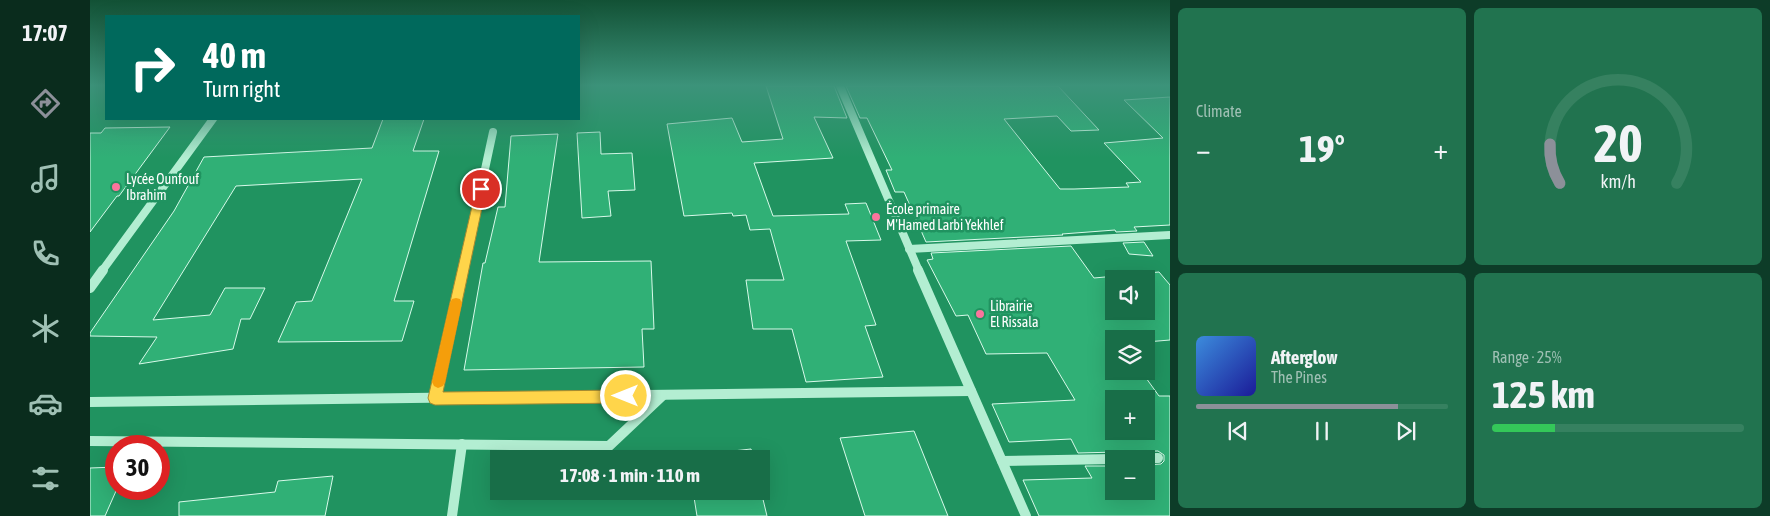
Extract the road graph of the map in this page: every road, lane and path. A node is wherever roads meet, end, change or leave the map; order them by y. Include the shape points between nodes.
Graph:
1 (850, 110) edge
2 (212, 120) edge
3 (493, 132) dead end
4 (1170, 235) edge
5 (909, 249) junction
6 (90, 288) edge
7 (971, 391) junction
8 (662, 396) junction
9 (435, 398) junction
10 (90, 402) edge
11 (90, 441) edge
12 (462, 444) junction
13 (1155, 458) edge
14 (1158, 458) dead end
15 (1105, 459) edge
16 (1002, 461) junction
17 (452, 516) edge
18 (1026, 516) edge

1 - 5 street
2 - 6 street
3 - 9 street
4 - 5 street
5 - 7 street
7 - 8 street
7 - 16 street
8 - 9 street
8 - 12 street via 609,446
9 - 10 street
11 - 12 street
12 - 17 street
13 - 14 street
15 - 16 street
16 - 18 street

